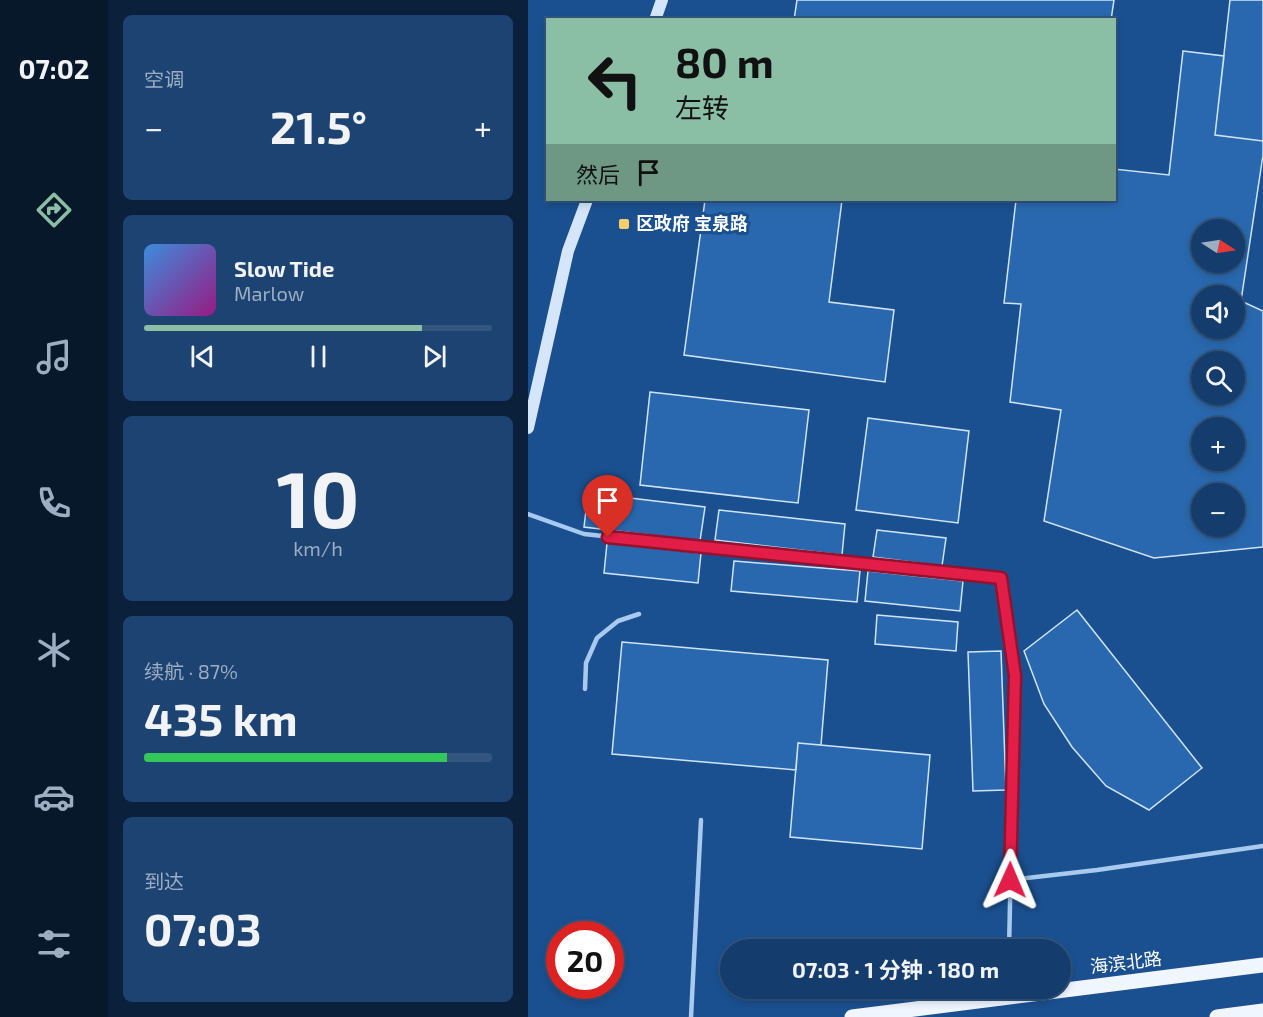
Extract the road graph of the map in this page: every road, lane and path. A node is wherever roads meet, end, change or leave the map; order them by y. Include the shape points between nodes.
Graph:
1 (662, 0) edge
2 (656, 18) edge
3 (587, 201) edge
4 (528, 428) edge
5 (528, 514) edge
6 (639, 615) dead end
7 (585, 689) dead end
8 (701, 820) dead end
9 (1263, 846) edge
10 (1010, 880) junction
11 (1009, 939) edge
12 (1263, 965) edge
13 (1071, 986) edge
14 (971, 999) edge
15 (1263, 1011) edge
16 (691, 1017) edge
17 (852, 1017) edge
18 (1217, 1017) edge

1 - 2 street
3 - 4 street via 568,251
5 - 10 lane via 584,534 1001,578 1015,676
6 - 7 lane via 618,621 597,638 586,663
8 - 16 lane
9 - 10 lane
10 - 11 lane
12 - 13 main road, 海滨北路
14 - 17 main road, 海滨北路
15 - 18 main road

